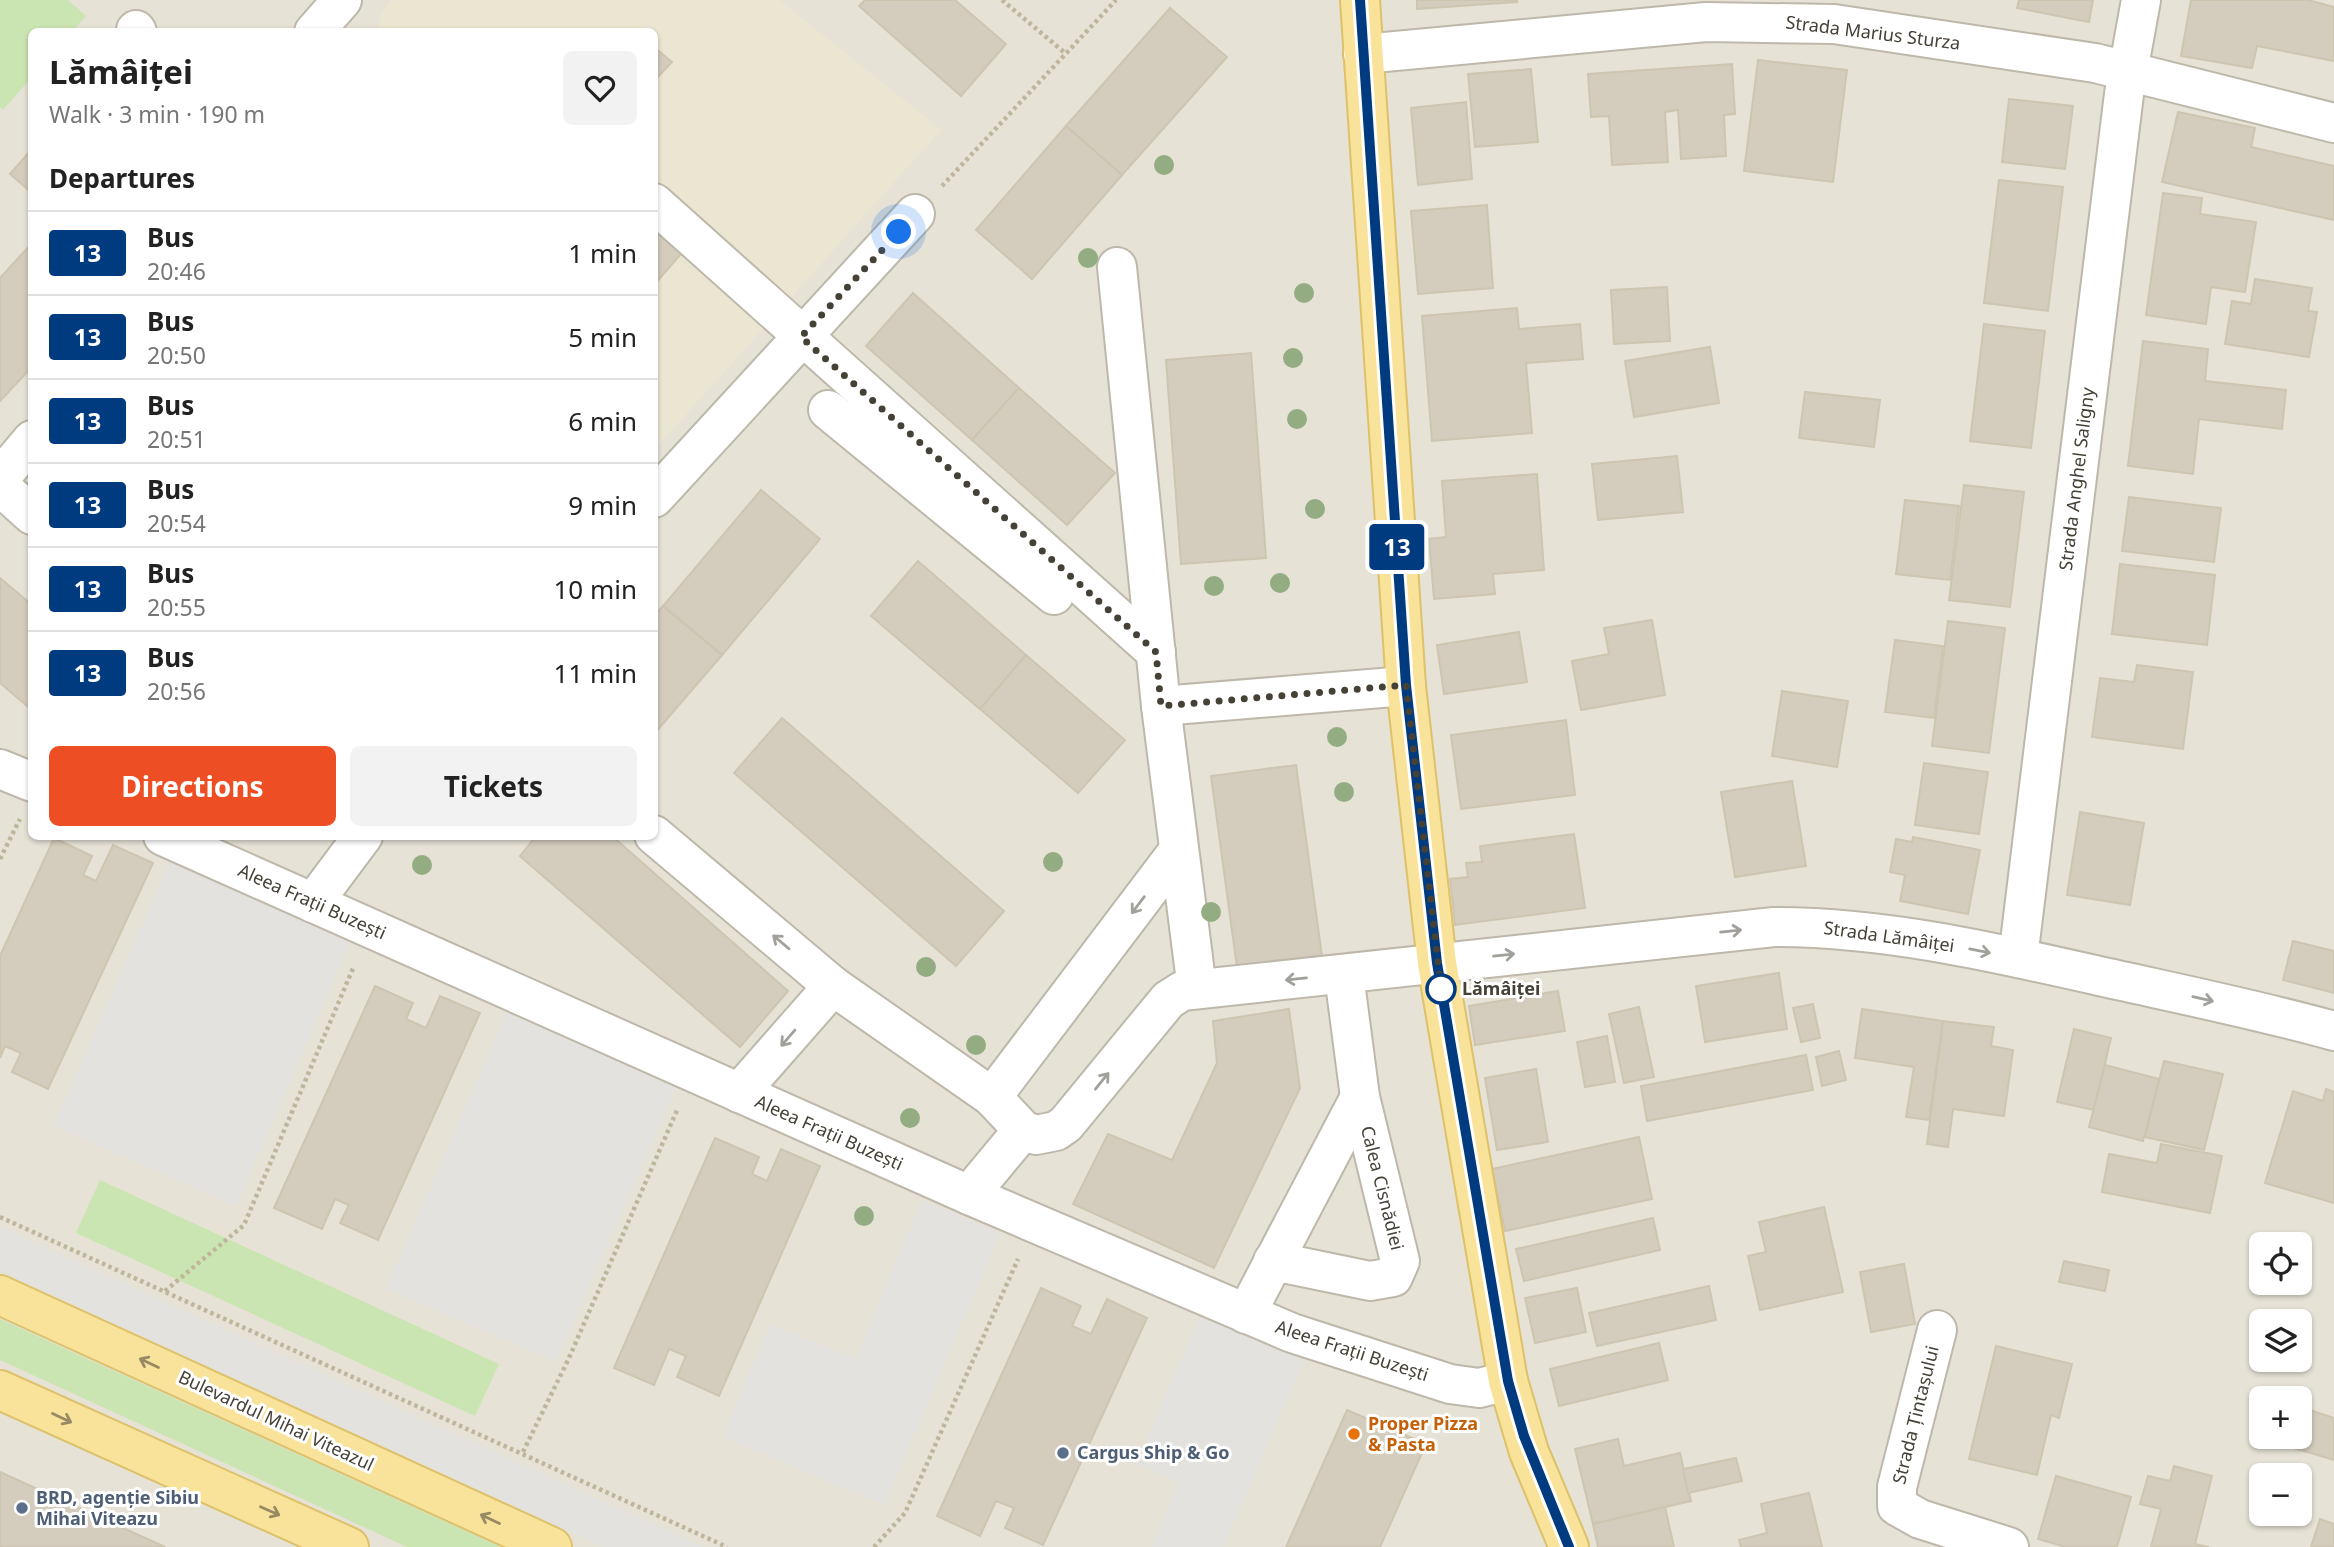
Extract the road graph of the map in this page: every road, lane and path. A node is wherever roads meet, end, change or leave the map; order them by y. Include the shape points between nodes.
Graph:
1 (342, 0) edge
2 (1002, 0) edge
3 (1116, 0) edge
4 (1360, 0) edge
5 (2141, 0) edge
6 (318, 28) edge
7 (1065, 53) junction
8 (1363, 54) junction
9 (2127, 70) junction
10 (2334, 123) edge
11 (658, 208) edge
12 (915, 214) joint
13 (1117, 267) dead end
14 (801, 337) junction
15 (828, 410) dead end
16 (28, 445) edge
17 (0, 478) edge
18 (0, 486) edge
19 (658, 494) edge
20 (28, 510) edge
21 (1158, 679) junction
22 (1406, 685) junction
23 (0, 769) edge
24 (26, 799) edge
25 (658, 838) edge
26 (172, 840) edge
27 (360, 840) edge
28 (1179, 850) junction
29 (0, 859) edge
30 (313, 903) junction
31 (370, 928) junction
32 (2018, 958) junction
33 (1437, 963) junction
34 (1344, 975) junction
35 (833, 986) junction
36 (1196, 989) junction
37 (2334, 1031) edge
38 (694, 1072) junction
39 (739, 1093) junction
40 (992, 1097) junction
41 (1360, 1097) junction
42 (1023, 1130) junction
43 (969, 1195) junction
44 (0, 1217) edge
45 (1035, 1223) junction
46 (1273, 1261) junction
47 (165, 1291) junction
48 (0, 1295) edge
49 (1246, 1314) junction
50 (1937, 1330) dead end
51 (1508, 1381) junction
52 (0, 1390) edge
53 (523, 1452) junction
54 (349, 1547) edge
55 (552, 1547) edge
56 (727, 1547) edge
57 (874, 1547) edge
58 (1569, 1547) edge
59 (2009, 1547) edge

1 - 6 street
2 - 7 path
3 - 7 path
4 - 8 main road
5 - 9 street, Strada Anghel Saligny
7 - 12 path
8 - 9 street, Strada Marius Sturza via 1706,22 1772,21 1885,31
8 - 22 main road
9 - 10 street, Strada Marius Sturza
9 - 32 street, Strada Anghel Saligny
11 - 14 street
12 - 14 street
13 - 21 street
14 - 19 street
14 - 21 street
15 - 21 street
16 - 17 street
18 - 20 street
21 - 22 street
21 - 28 street
22 - 33 main road
23 - 24 street
24 - 29 path
35 -> 25 street
26 - 30 street, Aleea Frații Buzești
27 - 30 street
28 - 36 street
28 -> 40 street
30 - 31 street, Aleea Frații Buzești
31 - 38 street, Aleea Frații Buzești
31 - 47 path via 244,1225
33 -> 32 street, Strada Lămâiței via 1774,927 1903,936
32 -> 37 street, Strada Lămâiței
33 - 34 street
33 - 51 main road
34 -> 36 street
34 - 41 street, Calea Cisnădiei
35 -> 39 street
35 - 40 street
42 -> 36 street via 1035,1135 1066,1124 1168,1000
38 - 39 street, Aleea Frații Buzești
38 - 53 path
39 - 43 street, Aleea Frații Buzești
40 - 42 street
41 - 46 street
41 - 46 street, Calea Cisnădiei via 1400,1261 1398,1271 1393,1277 1370,1281
42 - 43 street
43 - 45 street, Aleea Frații Buzești
44 - 47 path
45 - 49 street, Aleea Frații Buzești
45 - 57 path via 905,1513
46 - 49 street
47 - 53 path
55 -> 48 main road, Bulevardul Mihai Viteazul
49 - 51 street, Aleea Frații Buzești via 1292,1334 1450,1384 1479,1388
50 - 59 street, Strada Țintașului via 1897,1487 1897,1506 1920,1519
51 - 58 main road via 1530,1452
52 -> 54 main road
53 - 56 path

